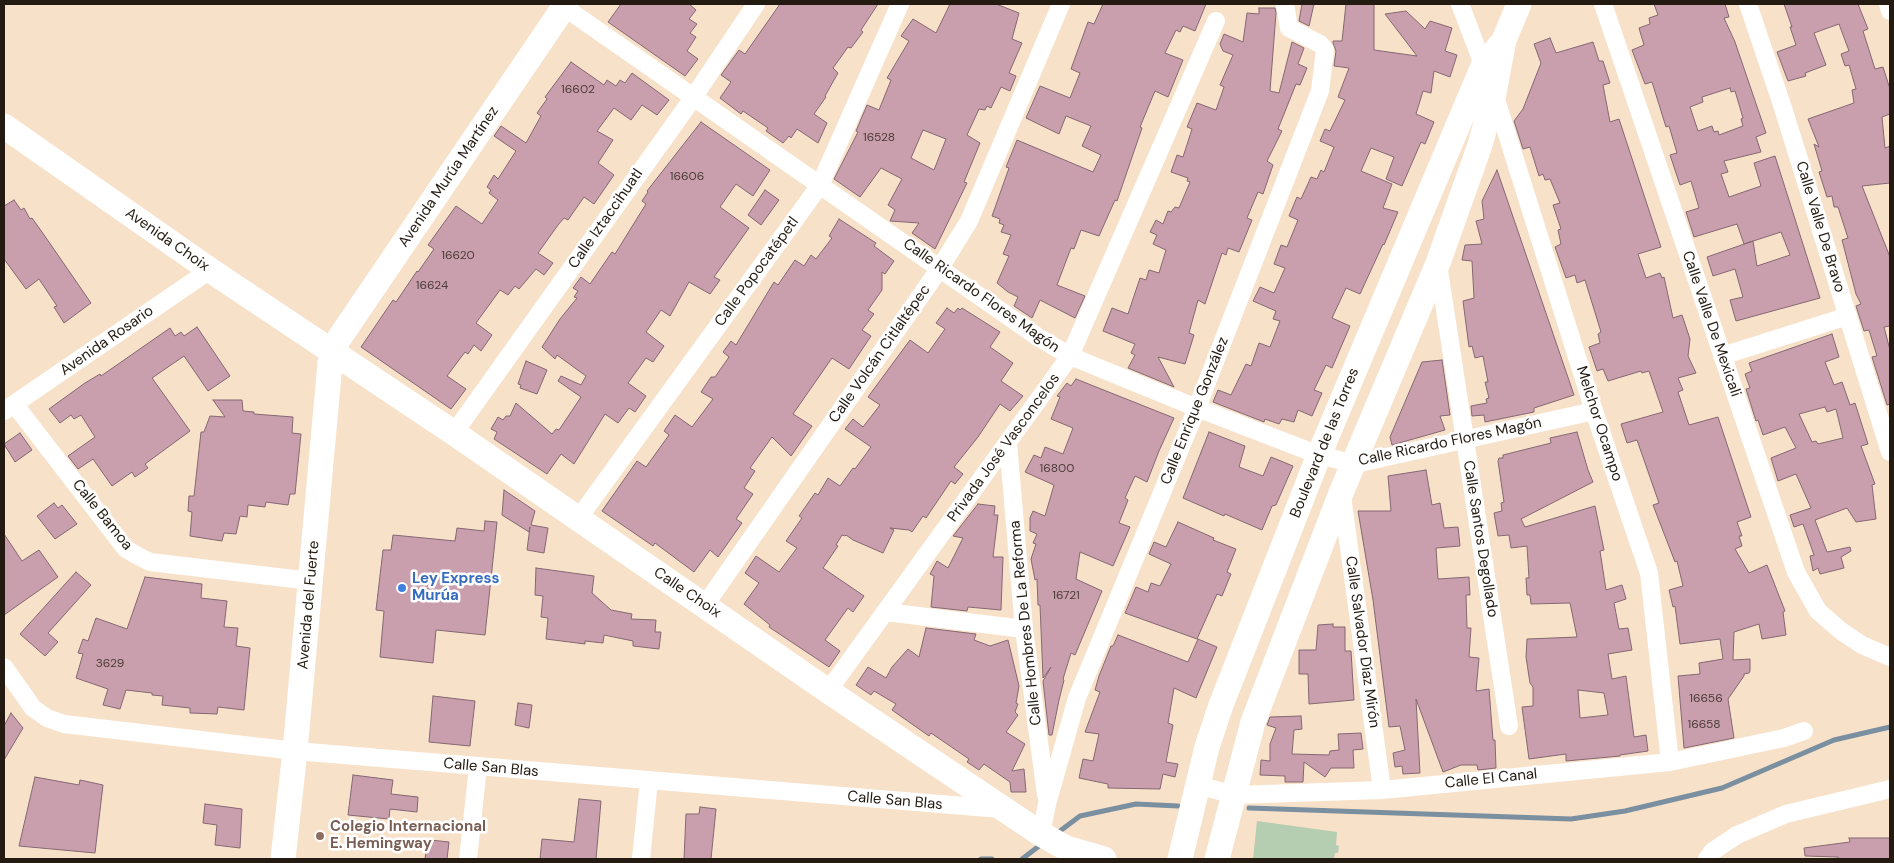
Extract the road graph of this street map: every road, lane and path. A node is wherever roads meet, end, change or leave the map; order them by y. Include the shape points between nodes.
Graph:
1 (756, 4) edge
2 (900, 4) edge
3 (1061, 4) edge
4 (1284, 4) edge
5 (1460, 4) edge
6 (1519, 4) edge
7 (1603, 4) edge
8 (1748, 4) edge
9 (1888, 4) edge
10 (565, 6) edge
11 (1890, 11) edge
12 (1216, 21) dead end
13 (1504, 40) junction
14 (1482, 66) junction
15 (1494, 93) junction
16 (692, 98) junction
17 (4, 126) edge
18 (820, 185) junction
19 (1438, 263) junction
20 (940, 268) junction
21 (210, 270) junction
22 (1848, 316) junction
23 (333, 352) junction
24 (1070, 356) junction
25 (1722, 356) junction
26 (10, 408) edge
27 (1197, 408) junction
28 (1594, 411) junction
29 (454, 433) junction
30 (1465, 439) junction
31 (1008, 442) junction
32 (1890, 452) edge
33 (1320, 455) junction
34 (1355, 464) junction
35 (1341, 493) junction
36 (578, 520) junction
37 (311, 581) junction
38 (705, 605) junction
39 (886, 612) junction
40 (1024, 628) junction
41 (1890, 657) edge
42 (4, 667) edge
43 (828, 691) junction
44 (1509, 726) dead end
45 (1804, 731) dead end
46 (295, 751) junction
47 (1670, 762) junction
48 (478, 767) junction
49 (649, 780) junction
50 (1197, 785) junction
51 (1890, 789) edge
52 (1382, 790) junction
53 (1235, 795) junction
54 (1047, 804) junction
55 (1005, 810) junction
56 (1041, 834) junction
57 (284, 859) edge
58 (468, 859) edge
59 (640, 859) edge
60 (1104, 859) edge
61 (1180, 859) edge
62 (1217, 859) edge
63 (1707, 859) edge

1 - 16 street, Calle Iztaccihuatl
2 - 18 street, Calle Popocatépetl
3 - 20 street, Calle Volcán Citlaltépec via 969,221
4 - 27 street, Calle Enrique González via 1289,28 1320,44 1325,50 1320,91
5 - 14 street, Melchor Ocampo
6 - 13 street, Boulevard de las Torres
7 - 25 street, Calle Valle De Mexicali
8 - 22 street, Calle Valle De Bravo
9 - 11 street
10 - 16 street, Calle Ricardo Flores Magón
10 - 23 street, Avenida Murúa Martínez via 338,340
12 - 24 street, Privada José Vasconcelos
13 - 14 street, Boulevard de las Torres
13 - 15 street, Boulevard de las Torres
14 - 15 street, Melchor Ocampo
14 - 33 street, Boulevard de las Torres
15 - 19 street, Boulevard de las Torres via 1480,145
15 - 28 street, Melchor Ocampo
16 - 18 street, Calle Ricardo Flores Magón
16 - 29 street, Calle Iztaccihuatl
17 - 21 street, Avenida Choix
18 - 20 street, Calle Ricardo Flores Magón
18 - 36 street, Calle Popocatépetl
19 - 30 street, Calle Santos Degollado
19 - 34 street, Boulevard de las Torres
20 - 24 street, Calle Ricardo Flores Magón via 1038,338
20 - 38 street, Calle Volcán Citlaltépec
21 - 23 street, Avenida Choix
21 - 26 street, Avenida Rosario
22 - 25 street
22 - 32 street, Calle Valle De Bravo
23 - 29 street, Calle Choix
23 - 37 street, Avenida del Fuerte
24 - 27 street, Calle Ricardo Flores Magón
24 - 31 street, Privada José Vasconcelos
25 - 41 street, Calle Valle De Mexicali via 1796,572 1818,612 1841,632
26 - 37 street, Calle Bamoa via 126,549 138,556 150,562
27 - 33 street, Calle Ricardo Flores Magón
27 - 54 street, Calle Enrique González via 1077,698
28 - 30 street, Calle Ricardo Flores Magón
28 - 47 street, Melchor Ocampo via 1649,573
29 - 36 street, Calle Choix
30 - 34 street, Calle Ricardo Flores Magón
30 - 44 street, Calle Santos Degollado
31 - 39 street, Privada José Vasconcelos
31 - 40 street, Calle Hombres De La Reforma
33 - 34 street, Calle Ricardo Flores Magón
33 - 50 street, Boulevard de las Torres via 1221,705
34 - 35 street, Boulevard de las Torres
35 - 52 street, Calle Salvador Díaz Mirón
35 - 53 street, Boulevard de las Torres via 1252,722
36 - 38 street, Calle Choix
37 - 46 street, Avenida del Fuerte
38 - 43 street, Calle Choix
39 - 40 street
39 - 43 street, Privada José Vasconcelos
40 - 54 street, Calle Hombres De La Reforma
42 - 46 street, Calle San Blas via 33,708 64,724
43 - 55 street, Calle Choix
45 - 47 street, Calle El Canal
46 - 48 street, Calle San Blas
46 - 57 street, Avenida del Fuerte
47 - 52 street, Calle El Canal
48 - 49 street, Calle San Blas
48 - 58 street
49 - 55 street, Calle San Blas
49 - 59 street
50 - 53 street, Calle El Canal
50 - 61 street, Boulevard de las Torres
51 - 63 street via 1786,814 1737,834
52 - 53 street, Calle El Canal
53 - 62 street, Boulevard de las Torres
54 - 56 street, Calle Enrique González
55 - 56 street, Calle Choix
56 - 60 street via 1066,848

